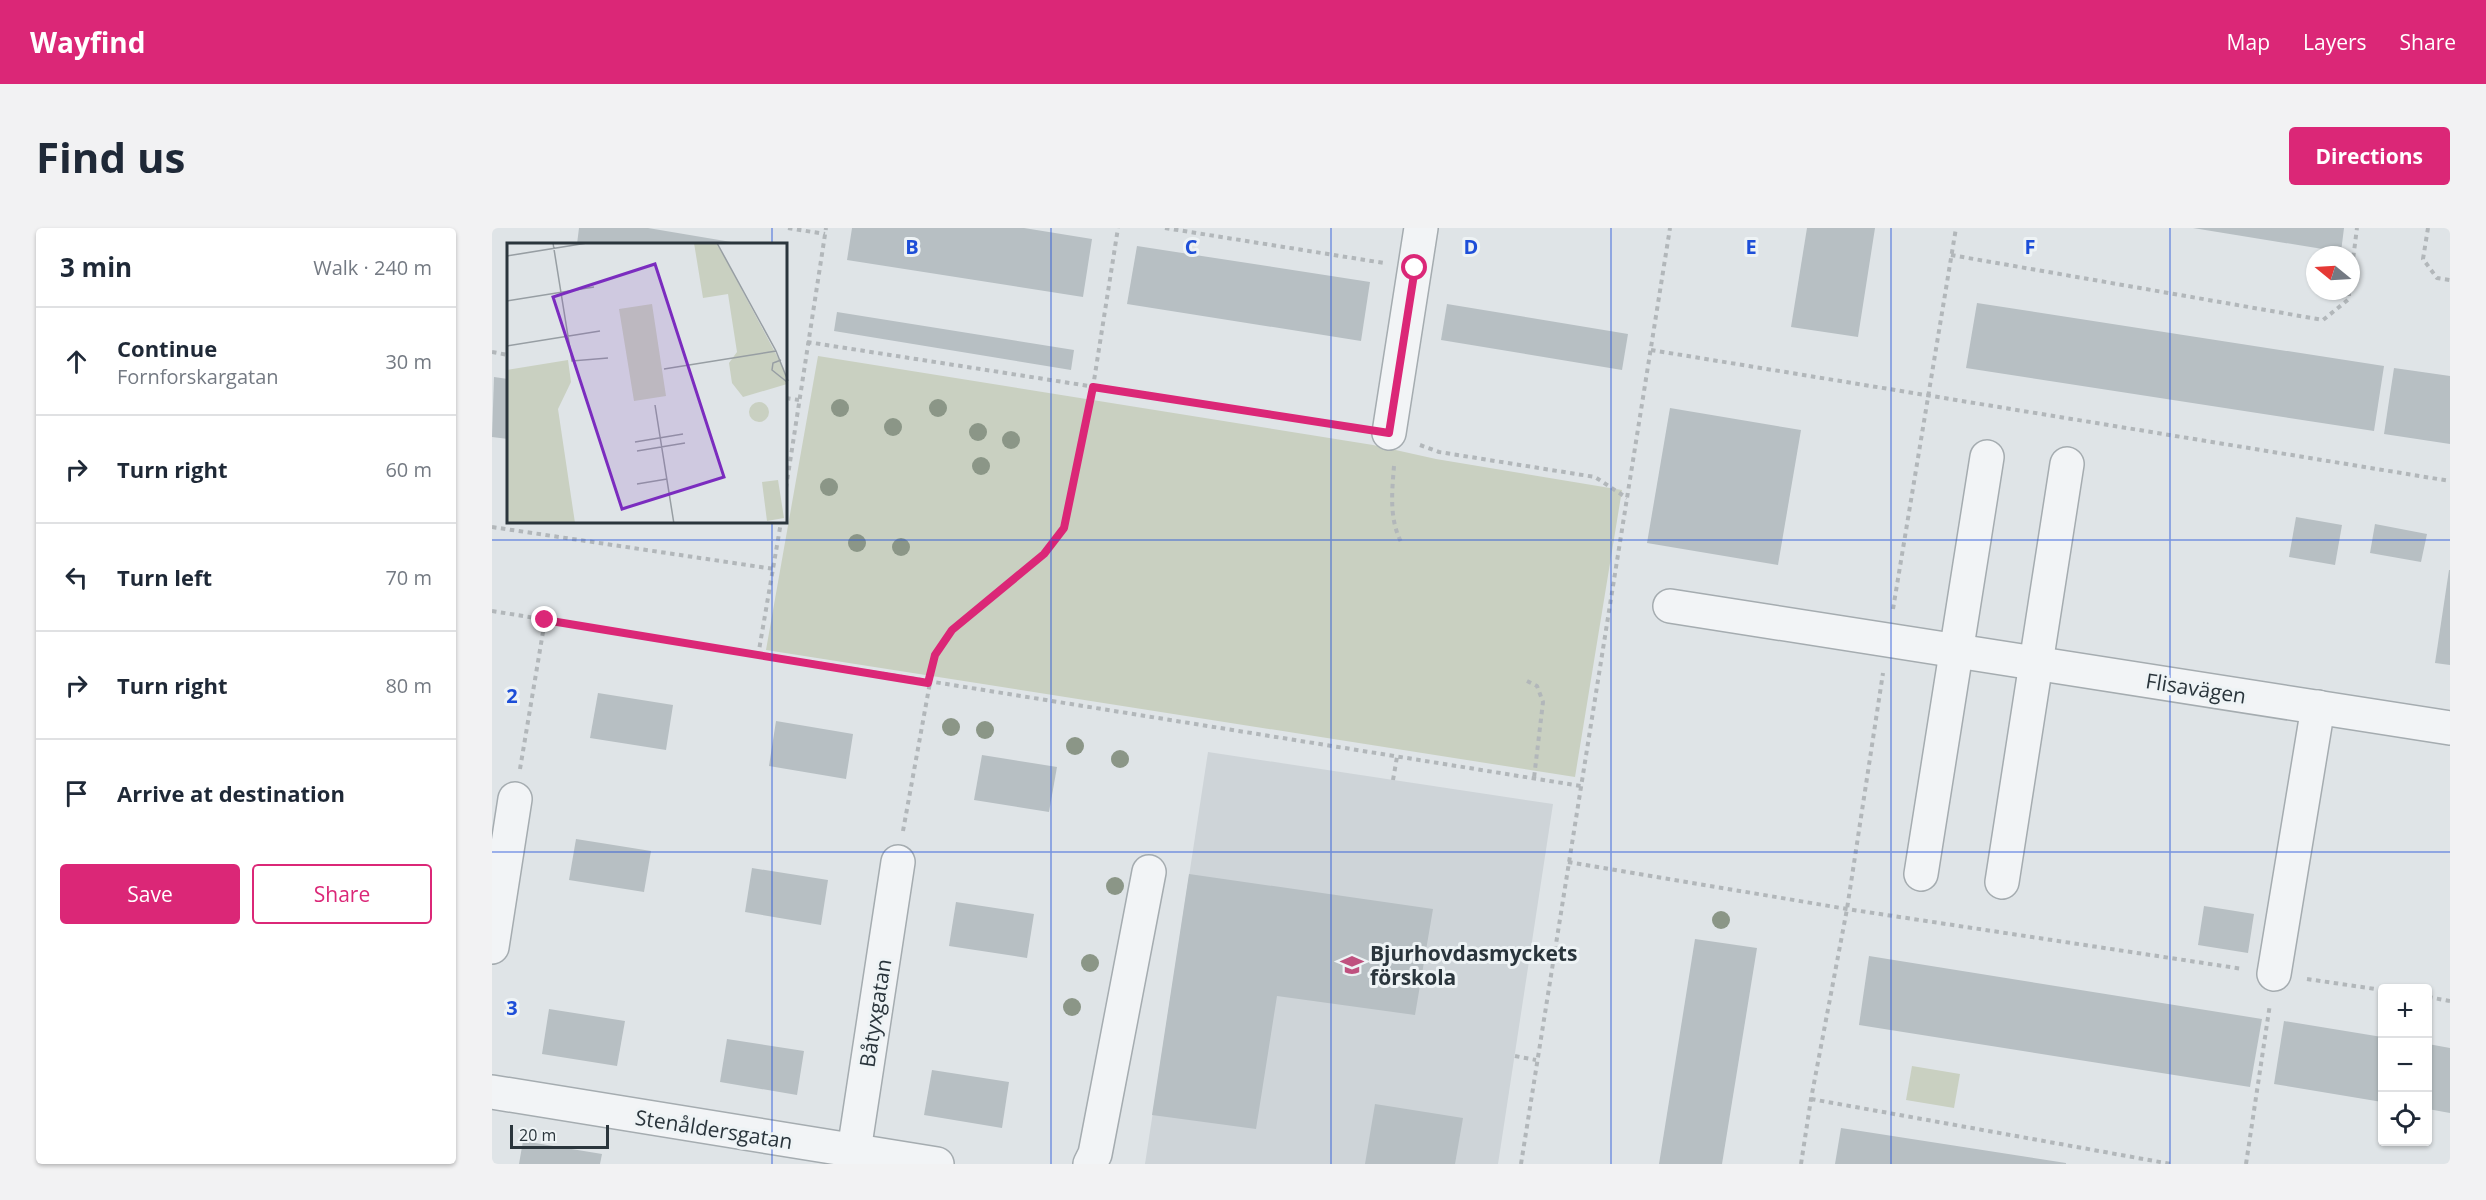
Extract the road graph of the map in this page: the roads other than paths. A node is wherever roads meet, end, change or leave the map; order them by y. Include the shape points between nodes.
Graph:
1 (1421, 228) edge
2 (1389, 433) road end
3 (1987, 457) dead end
4 (2067, 464) dead end
5 (1670, 606) dead end
6 (1950, 649) junction
7 (2037, 662) junction
8 (2319, 707) junction
9 (2450, 728) edge
10 (515, 799) road end
11 (898, 862) road end
12 (1149, 872) dead end
13 (1921, 874) dead end
14 (2002, 882) dead end
15 (492, 947) edge
16 (2274, 974) road end
17 (492, 1092) edge
18 (853, 1158) edge
19 (937, 1164) edge
20 (1090, 1164) edge

1 - 2 street
3 - 6 street
4 - 7 street
5 - 6 street, Flisavägen
6 - 7 street, Flisavägen
6 - 13 street
7 - 8 street, Flisavägen
7 - 14 street
8 - 9 street, Flisavägen
8 - 16 street
10 - 15 street
11 - 18 street, Båtyxgatan
12 - 20 street
17 - 18 street, Stenåldersgatan
18 - 19 street, Stenåldersgatan

